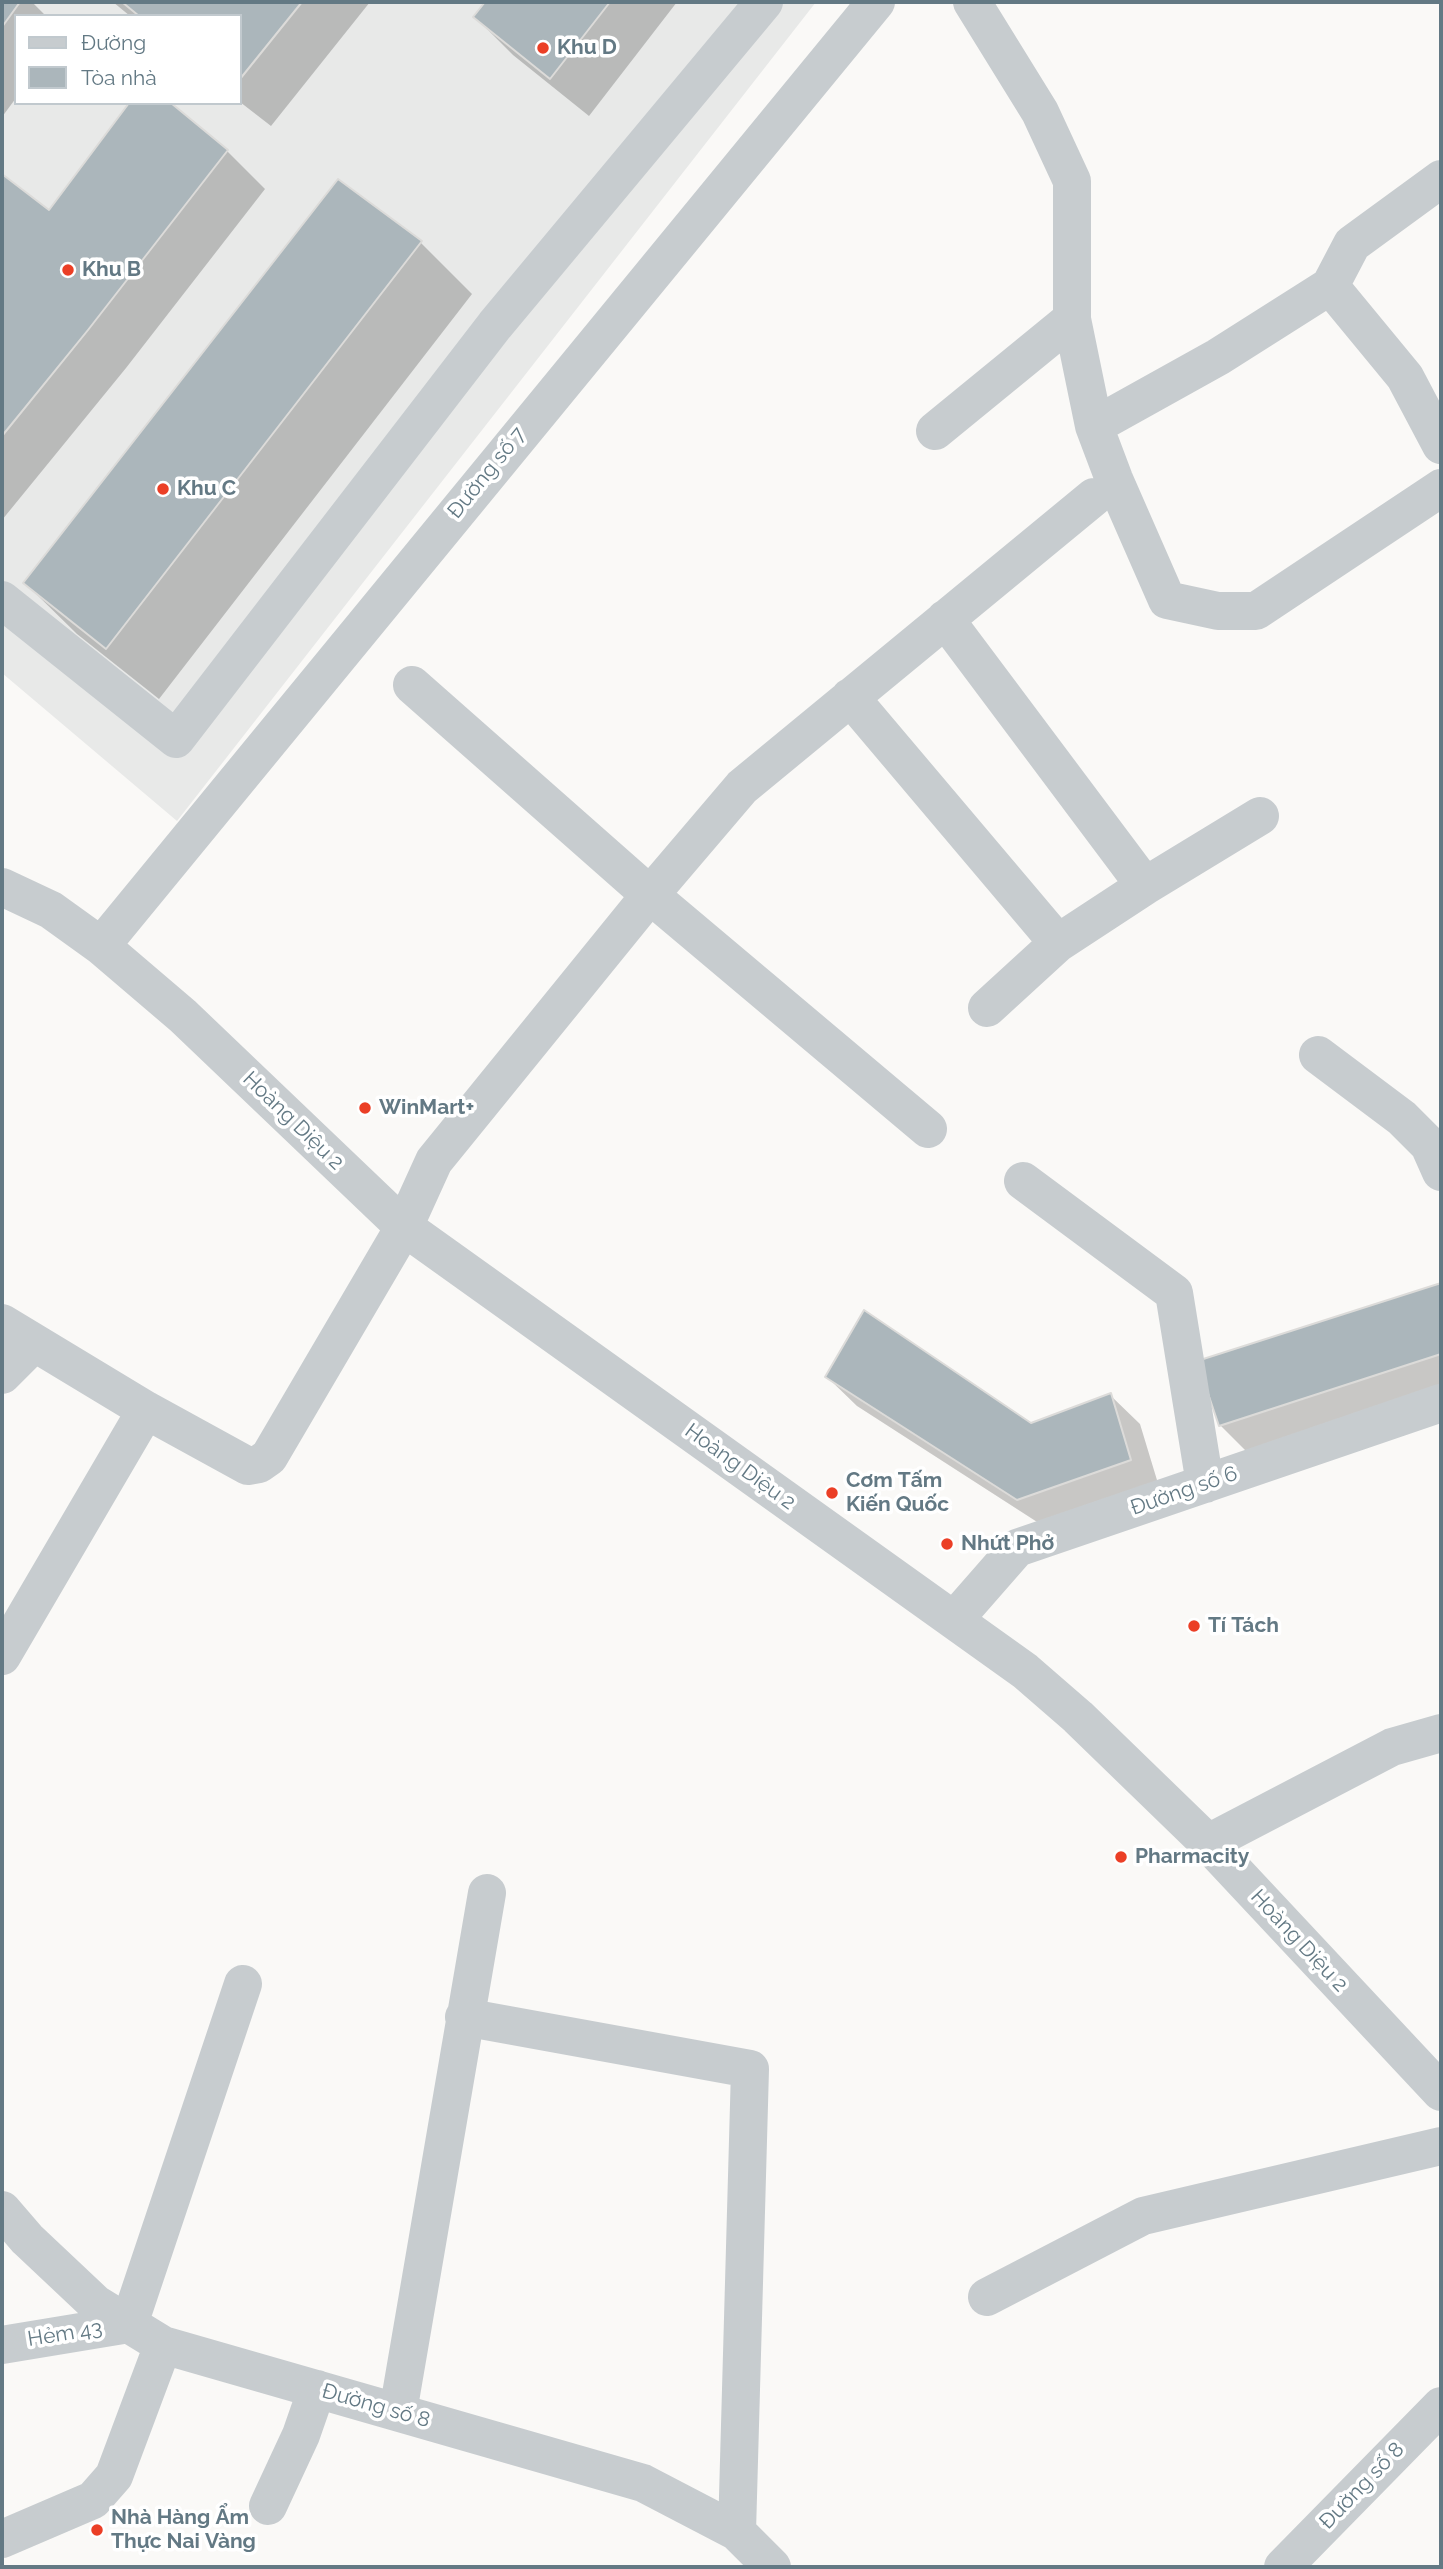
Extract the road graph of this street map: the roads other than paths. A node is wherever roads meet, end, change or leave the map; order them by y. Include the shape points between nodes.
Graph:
1 (764, 2) edge
2 (876, 2) edge
3 (972, 2) edge
4 (1441, 179) edge
5 (1330, 286) junction
6 (1072, 319) junction
7 (1094, 426) junction
8 (935, 432) dead end
9 (1441, 445) edge
10 (1441, 488) edge
11 (1094, 497) dead end
12 (2, 600) edge
13 (945, 619) junction
14 (412, 685) dead end
15 (850, 697) junction
16 (1260, 816) dead end
17 (1144, 886) junction
18 (2, 887) edge
19 (650, 895) junction
20 (1058, 943) junction
21 (101, 946) junction
22 (987, 1008) dead end
23 (1318, 1055) dead end
24 (928, 1129) dead end
25 (1441, 1172) edge
26 (1023, 1181) dead end
27 (404, 1227) junction
28 (2, 1323) edge
29 (34, 1343) junction
30 (2, 1375) edge
31 (1441, 1403) edge
32 (146, 1410) junction
33 (1205, 1484) junction
34 (954, 1620) junction
35 (2, 1656) edge
36 (1441, 1733) edge
37 (1208, 1843) junction
38 (487, 1893) dead end
39 (243, 1984) dead end
40 (464, 2017) junction
41 (1441, 2092) edge
42 (1441, 2146) edge
43 (2, 2210) edge
44 (987, 2297) dead end
45 (129, 2324) junction
46 (2, 2345) edge
47 (163, 2345) junction
48 (317, 2389) junction
49 (1441, 2406) edge
50 (398, 2412) junction
51 (268, 2506) dead end
52 (737, 2532) junction
53 (2, 2539) edge
54 (772, 2567) edge
55 (1283, 2567) edge

1 - 12 street via 495,325 176,739
2 - 21 street, Đường số 7
3 - 6 street via 1040,112 1072,181
4 - 5 street via 1352,244
5 - 7 street via 1218,357
5 - 9 street via 1405,377
6 - 7 street
6 - 8 street
7 - 10 street via 1167,600 1218,611 1256,611
11 - 13 street
13 - 15 street
13 - 17 street
14 - 19 street
15 - 19 street via 742,788
15 - 20 street
16 - 17 street
17 - 20 street
18 - 21 street, Hoàng Diệu 2 via 51,910
19 - 24 street
19 - 27 street via 433,1161
20 - 22 street
21 - 27 street, Hoàng Diệu 2 via 183,1016
23 - 25 street via 1402,1118 1429,1145
26 - 33 street via 1174,1293
27 - 32 street via 269,1457 260,1464 248,1466
27 - 34 street, Hoàng Diệu 2
28 - 29 street
29 - 30 street
29 - 32 street
31 - 33 street, Đường số 6
32 - 35 street
33 - 34 street, Đường số 6 via 1017,1548
34 - 37 street, Hoàng Diệu 2 via 1079,1717
36 - 37 street via 1392,1747
37 - 41 street, Hoàng Diệu 2
38 - 40 street
39 - 45 street
40 - 50 street
40 - 52 street via 750,2069
42 - 44 street via 1143,2216
43 - 45 street, Đường số 8 via 96,2304
45 - 46 street, Hẻm 43
45 - 47 street, Đường số 8
47 - 48 street, Đường số 8
47 - 53 street via 114,2476 93,2500
48 - 50 street, Đường số 8
48 - 51 street
49 - 55 street, Đường số 8
50 - 52 street, Đường số 8 via 643,2483
52 - 54 street, Đường số 8

